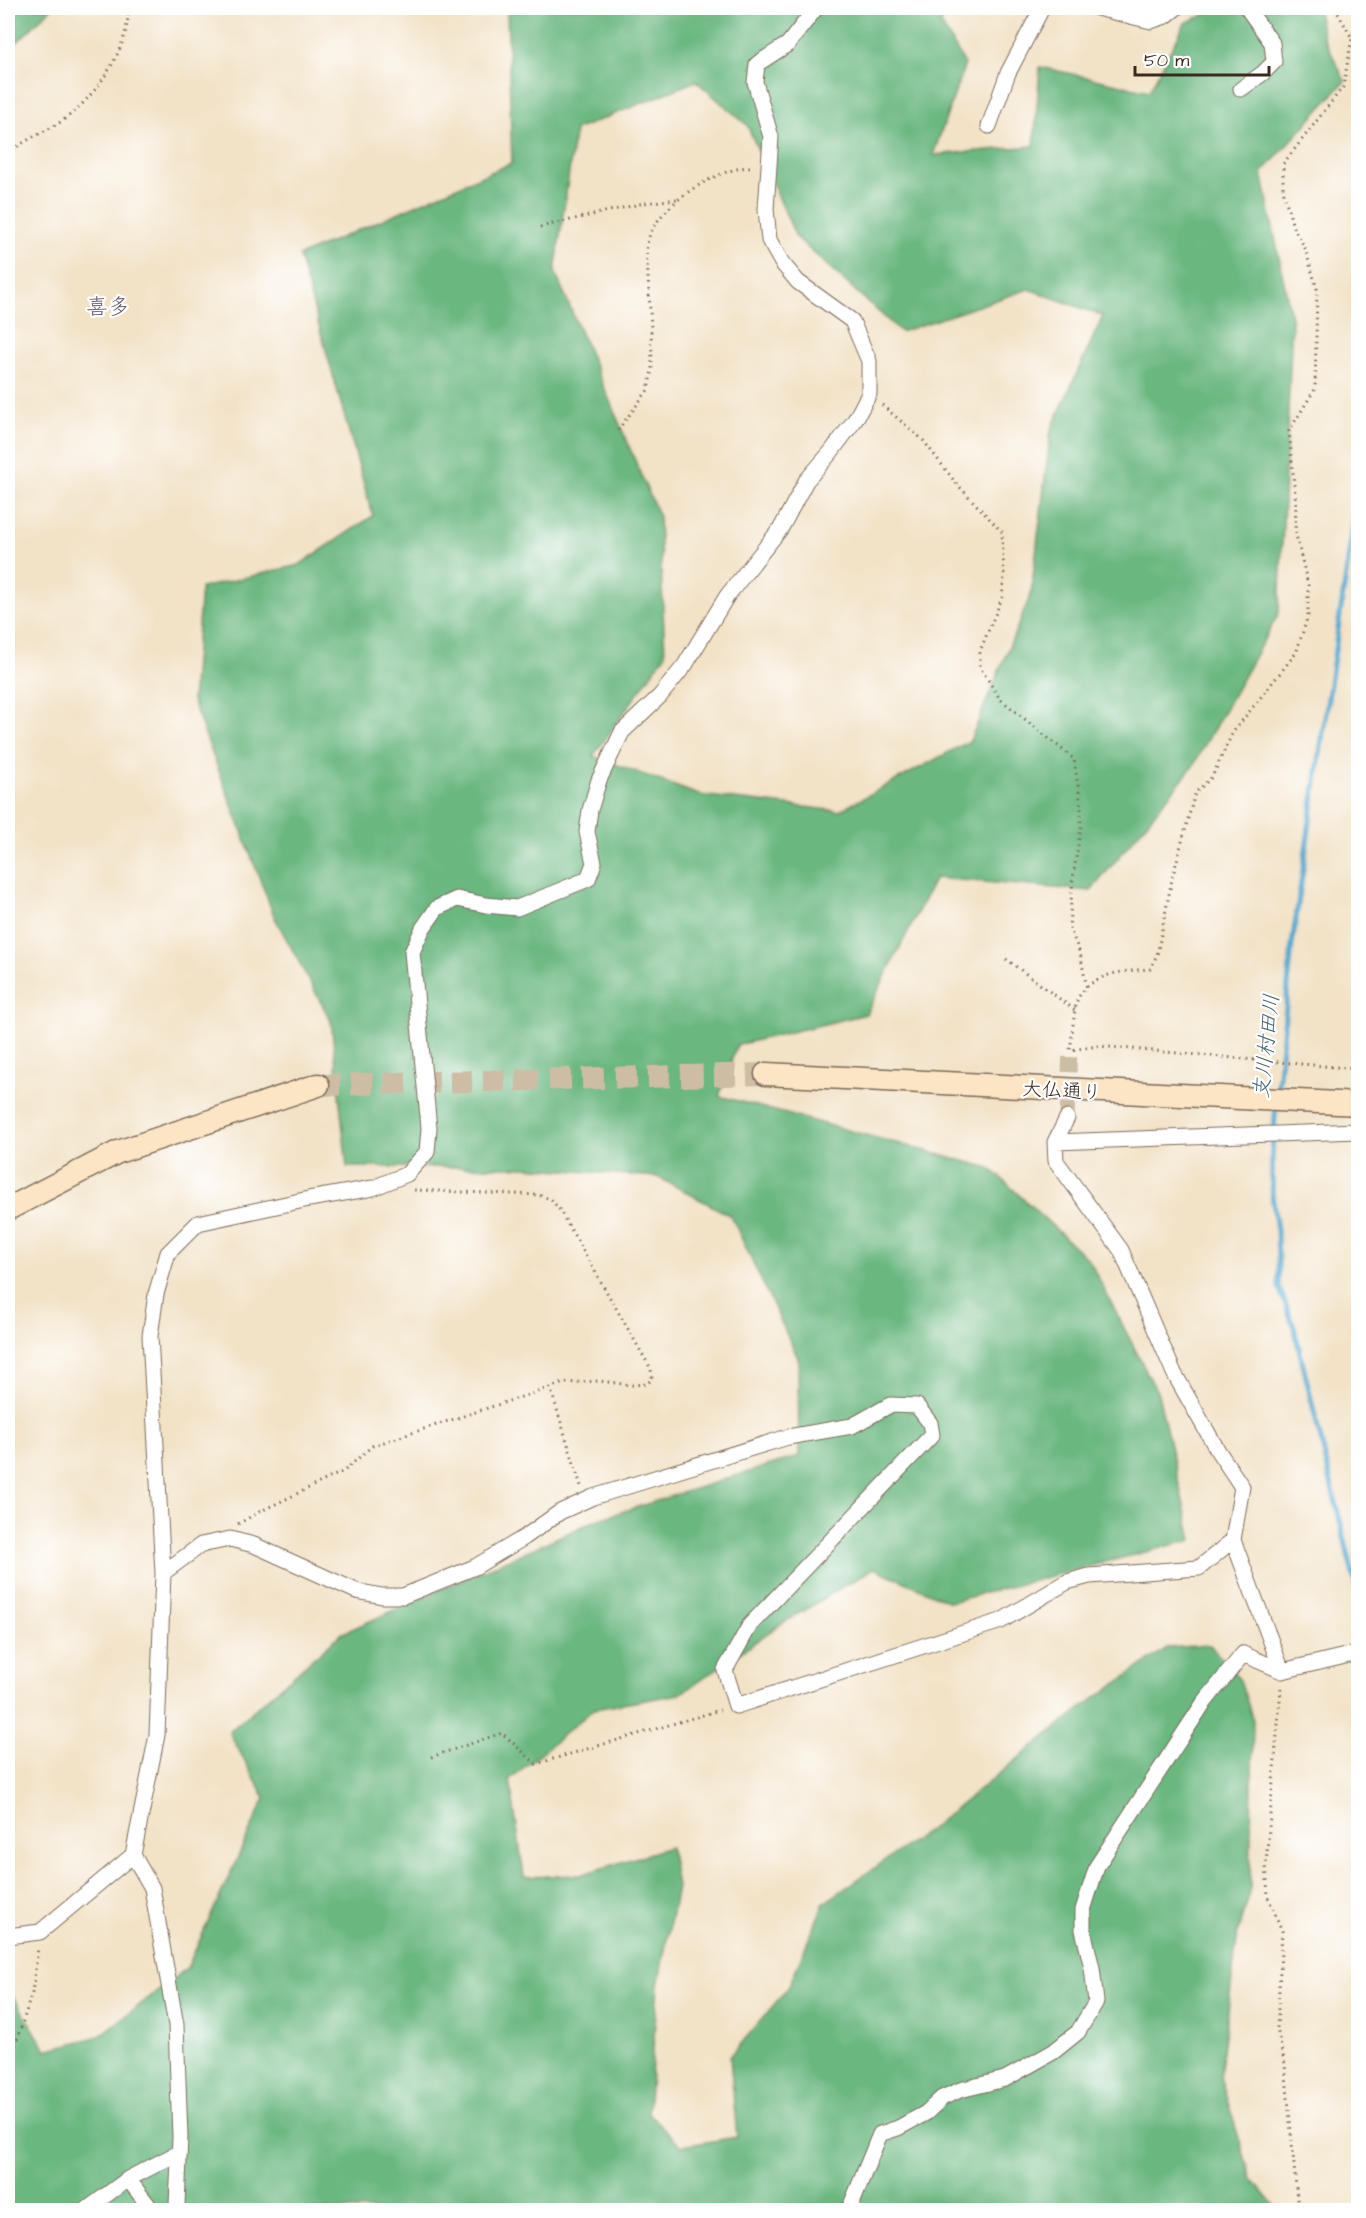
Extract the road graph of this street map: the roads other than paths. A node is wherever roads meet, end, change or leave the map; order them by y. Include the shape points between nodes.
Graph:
1 (816, 8) edge
2 (1042, 8) edge
3 (1097, 8) edge
4 (1176, 8) edge
5 (1247, 8) edge
6 (1241, 89) dead end
7 (989, 126) dead end
8 (766, 1074) tunnel mouth
9 (318, 1085) tunnel mouth
10 (1359, 1104) edge
11 (1067, 1118) tunnel mouth
12 (1359, 1131) edge
13 (1055, 1142) junction
14 (8, 1209) edge
15 (1233, 1540) junction
16 (163, 1573) junction
17 (1359, 1653) edge
18 (1282, 1671) junction
19 (133, 1856) junction
20 (8, 1936) edge
21 (178, 2153) junction
22 (128, 2179) junction
23 (86, 2211) edge
24 (152, 2211) edge
25 (175, 2211) edge
26 (849, 2211) edge

1 - 16 street via 788,44 757,64 756,82 771,137 766,209 770,240 798,282 852,321 869,361 869,394 855,420 806,481 781,528 727,596 685,665 660,696 622,732 599,780 590,810 587,832 594,863 588,879 518,908 457,899 437,908 423,928 412,952 429,1128 427,1152 407,1174 374,1188 198,1222 168,1253 156,1294 150,1336
2 - 7 street via 1008,73
3 - 4 street via 1151,21
5 - 6 street via 1272,43 1274,62
8 - 10 street, 大仏通り
9 - 14 street via 118,1152
11 - 13 street
12 - 13 street
13 - 15 street via 1056,1161 1121,1250 1174,1373 1242,1487
15 - 16 street via 1200,1568 1089,1576 1067,1582 1001,1621 736,1706 725,1670 750,1625 932,1435 930,1423 917,1406 890,1405 852,1426 788,1437 585,1501 560,1512 475,1567 403,1596 356,1592 254,1545 230,1539 201,1545
15 - 18 street
16 - 19 street via 157,1735
17 - 18 street
18 - 26 street via 1243,1654 1203,1704 1097,1866 1083,1910 1096,2002 1078,2031 1053,2052 1005,2079 942,2098 920,2117 880,2134
19 - 20 street via 40,1932
19 - 21 street via 152,1888 176,2025
21 - 22 street
21 - 25 street
22 - 23 street
22 - 24 street

